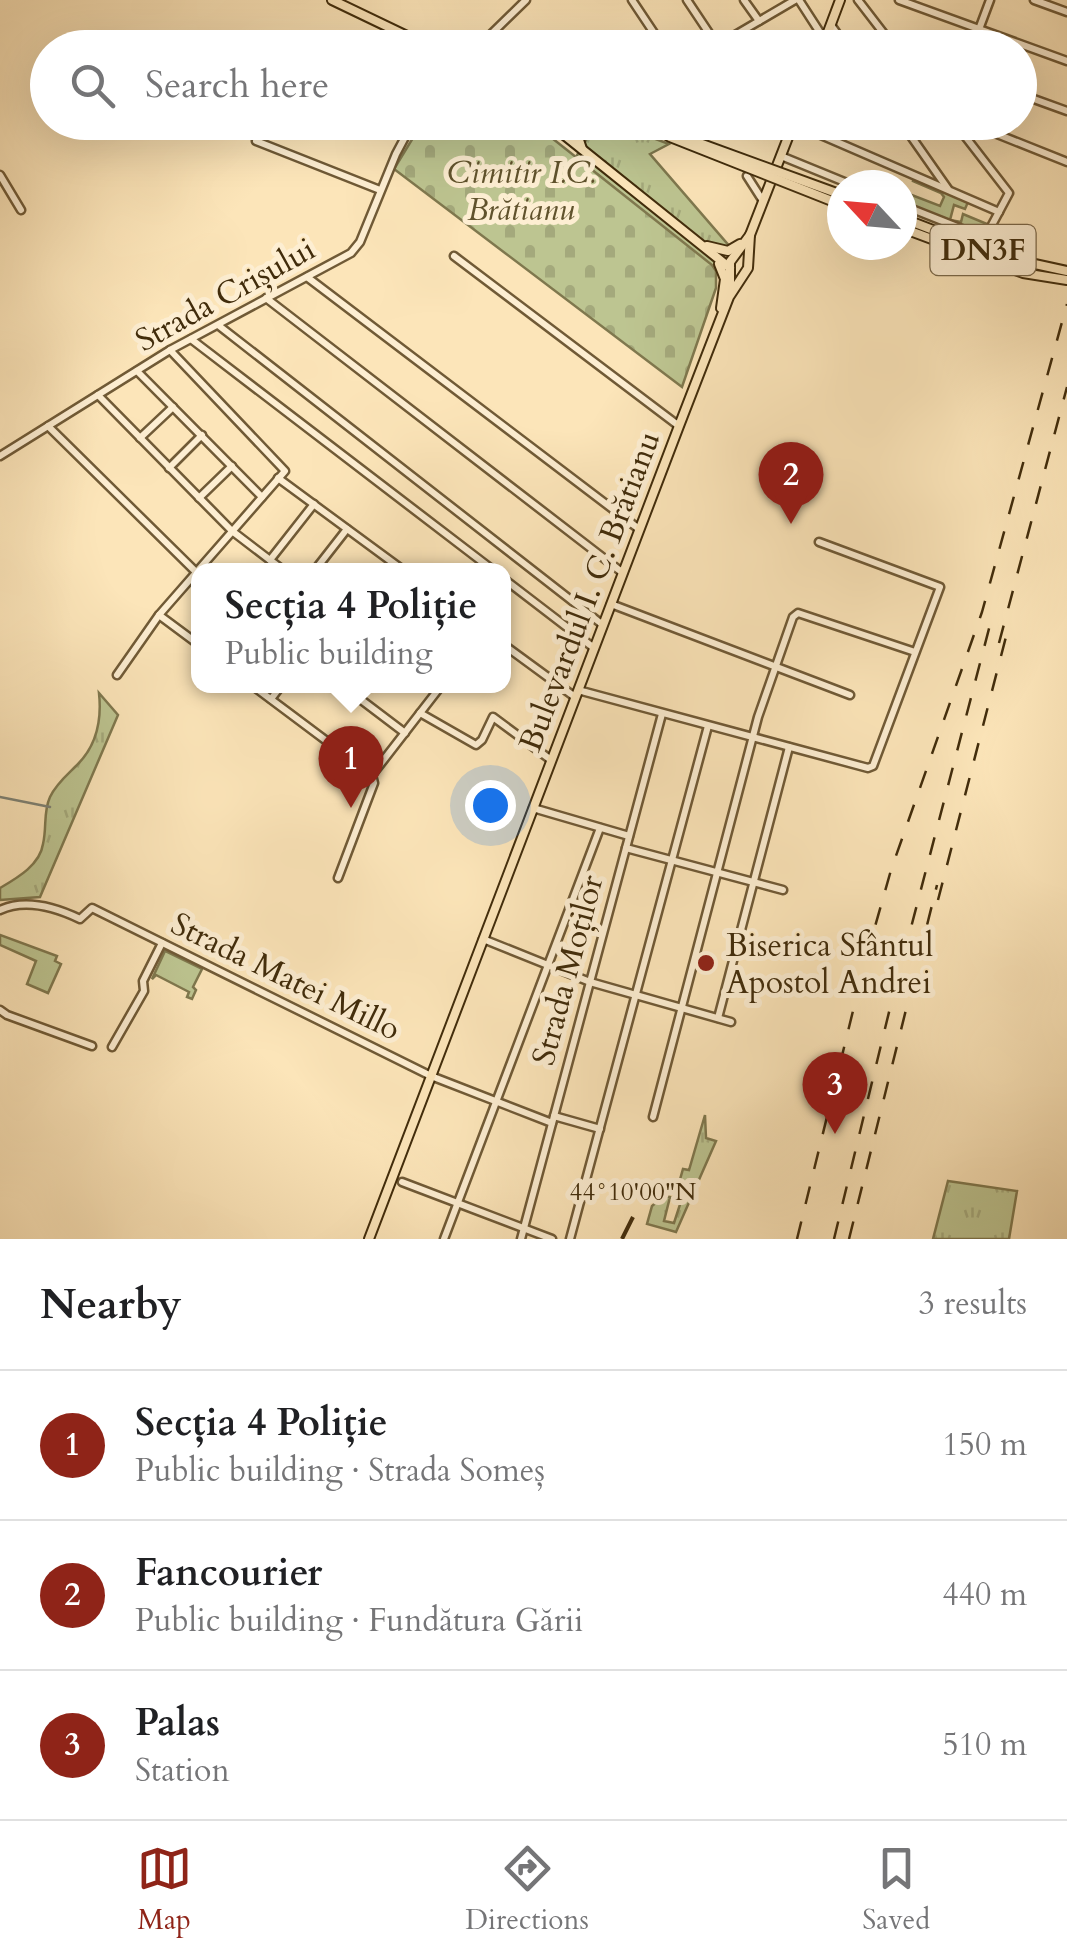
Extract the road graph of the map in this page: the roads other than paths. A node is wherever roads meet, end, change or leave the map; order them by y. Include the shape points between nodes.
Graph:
1 (332, 0) edge
2 (526, 0) edge
3 (632, 0) edge
4 (688, 0) edge
5 (744, 0) edge
6 (797, 0) edge
7 (840, 0) edge
8 (858, 0) edge
9 (899, 0) edge
10 (990, 0) edge
11 (1034, 0) edge
12 (1067, 12) edge
13 (758, 22) junction
14 (830, 25) junction
15 (979, 29) junction
16 (394, 30) edge
17 (497, 30) edge
18 (652, 30) edge
19 (706, 30) edge
20 (744, 30) edge
21 (818, 30) edge
22 (828, 30) edge
23 (834, 30) edge
24 (881, 30) edge
25 (982, 30) edge
26 (1037, 49) edge
27 (1067, 60) edge
28 (1037, 100) edge
29 (1067, 111) edge
30 (405, 140) edge
31 (571, 140) edge
32 (579, 140) edge
33 (678, 140) edge
34 (698, 140) edge
35 (787, 140) edge
36 (833, 140) edge
37 (914, 140) edge
38 (968, 140) edge
39 (1013, 140) edge
40 (256, 142) dead end
41 (582, 149) junction
42 (781, 156) junction
43 (1067, 162) edge
44 (0, 175) edge
45 (827, 175) edge
46 (746, 176) dead end
47 (827, 189) edge
48 (380, 190) junction
49 (949, 190) junction
50 (827, 199) edge
51 (763, 202) junction
52 (21, 210) dead end
53 (917, 211) edge
54 (1000, 212) junction
55 (755, 224) junction
56 (917, 224) edge
57 (917, 234) edge
58 (750, 236) junction
59 (698, 243) junction
60 (454, 256) dead end
61 (736, 256) junction
62 (748, 262) junction
63 (735, 271) junction
64 (1067, 271) edge
65 (306, 277) junction
66 (1067, 280) edge
67 (266, 298) junction
68 (218, 325) junction
69 (716, 331) junction
70 (191, 339) junction
71 (170, 350) junction
72 (137, 371) junction
73 (98, 395) junction
74 (173, 406) junction
75 (48, 426) junction
76 (678, 426) junction
77 (202, 436) junction
78 (140, 438) junction
79 (1, 453) edge
80 (232, 466) junction
81 (169, 468) junction
82 (278, 478) junction
83 (262, 496) junction
84 (200, 498) junction
85 (314, 504) junction
86 (347, 529) junction
87 (639, 529) junction
88 (232, 531) junction
89 (819, 542) dead end
90 (270, 560) junction
91 (206, 563) edge
92 (274, 563) edge
93 (320, 563) edge
94 (393, 563) edge
95 (484, 563) edge
96 (191, 568) edge
97 (623, 573) junction
98 (191, 580) edge
99 (511, 584) edge
100 (611, 604) junction
101 (159, 615) junction
102 (603, 624) junction
103 (191, 639) edge
104 (594, 648) junction
105 (511, 649) edge
106 (916, 652) junction
107 (775, 668) junction
108 (117, 674) dead end
109 (263, 693) edge
110 (276, 693) edge
111 (351, 693) edge
112 (434, 693) edge
113 (576, 694) junction
114 (850, 696) dead end
115 (271, 699) junction
116 (420, 713) junction
117 (662, 713) junction
118 (708, 726) junction
119 (405, 733) junction
120 (753, 738) junction
121 (789, 747) junction
122 (551, 760) junction
123 (372, 775) junction
124 (533, 808) junction
125 (600, 828) junction
126 (629, 836) junction
127 (626, 848) junction
128 (672, 861) junction
129 (717, 873) junction
130 (338, 878) dead end
131 (754, 882) junction
132 (783, 890) dead end
133 (0, 910) edge
134 (483, 939) junction
135 (162, 943) junction
136 (548, 965) junction
137 (590, 982) junction
138 (636, 994) junction
139 (681, 1008) junction
140 (0, 1010) edge
141 (718, 1018) junction
142 (731, 1022) dead end
143 (92, 1046) dead end
144 (112, 1047) dead end
145 (431, 1076) junction
146 (496, 1101) junction
147 (653, 1117) dead end
148 (553, 1120) junction
149 (600, 1130) junction
150 (402, 1182) dead end
151 (458, 1203) junction
152 (524, 1228) junction
153 (369, 1239) edge
154 (444, 1239) edge
155 (522, 1239) edge
156 (552, 1239) edge
157 (570, 1239) edge

1 - 16 main road
2 - 17 street
3 - 18 street
4 - 19 street
5 - 13 street
6 - 13 street
6 - 21 street
7 - 14 main road
8 - 24 street
9 - 15 street
10 - 15 street
11 - 12 street
13 - 20 street
14 - 22 main road
14 - 23 street
15 - 25 street
26 - 27 street
28 - 29 street
30 - 48 street, Strada Crișului
31 - 41 main road
32 - 41 main road
33 - 50 main road, bridge
34 - 47 main road, bridge
35 - 42 main road
36 - 49 street
37 - 49 street
38 - 54 street via 1009,193
39 - 43 street
40 - 48 street
41 - 59 main road
42 - 45 street
42 - 51 main road
44 - 52 street
46 - 51 street
48 - 65 street, Strada Crișului via 357,248
49 - 54 street
51 - 55 main road
53 - 54 street via 985,238
55 - 58 main road
55 - 59 main road via 733,250
56 - 64 main road, DN3F via 1003,257
57 - 66 main road, DN3F via 1023,273
58 - 61 main road
58 - 62 main road
59 - 61 main road
59 - 63 main road
59 - 69 main road via 724,273
60 - 76 street
61 - 62 main road
61 - 63 main road
62 - 63 main road via 746,270
63 - 69 main road, Bulevardul I. C. Brătianu
65 - 67 street, Strada Crișului
65 - 87 street
67 - 68 street, Strada Crișului
67 - 97 street
68 - 70 street, Strada Crișului
68 - 102 street
69 - 76 main road, Bulevardul I. C. Brătianu
70 - 71 street, Strada Crișului
70 - 95 street
71 - 72 street, Strada Crișului
71 - 82 street via 285,471
72 - 73 street, Strada Crișului
72 - 74 street
73 - 75 street, Strada Crișului
73 - 78 street
74 - 77 street
74 - 78 street
75 - 79 street, Strada Crișului
75 - 96 street
76 - 87 main road, Bulevardul I. C. Brătianu
77 - 80 street
77 - 81 street
78 - 81 street
80 - 83 street
80 - 84 street
81 - 84 street
82 - 83 street
82 - 85 street
83 - 88 street
84 - 88 street
85 - 86 street
85 - 90 street
86 - 93 street
86 - 94 street
87 - 97 main road, Bulevardul I. C. Brătianu
88 - 90 street
88 - 91 street
89 - 106 street via 940,587
90 - 92 street
97 - 100 main road, Bulevardul I. C. Brătianu
98 - 101 street
99 - 104 street
100 - 102 main road, Bulevardul I. C. Brătianu
100 - 107 street
101 - 103 street
101 - 108 street
102 - 104 main road, Bulevardul I. C. Brătianu
104 - 113 main road, Bulevardul I. C. Brătianu
105 - 113 street
106 - 107 street via 798,614
106 - 121 street via 873,766
107 - 114 street
107 - 120 street
109 - 115 street
110 - 115 street
111 - 119 street
112 - 116 street
113 - 117 street
113 - 122 main road, Bulevardul I. C. Brătianu
115 - 123 street
116 - 119 street
116 - 122 street via 476,745 493,718
117 - 118 street
117 - 126 street, Strada Moților
118 - 120 street
118 - 128 street
119 - 123 street
120 - 121 street
120 - 129 street
121 - 131 street
122 - 124 main road, Bulevardul I. C. Brătianu
123 - 130 street
124 - 125 street
124 - 134 main road, Bulevardul I. C. Brătianu
125 - 126 street
125 - 136 street
126 - 127 street, Strada Moților
127 - 128 street
127 - 137 street, Strada Moților
128 - 129 street
128 - 138 street
129 - 131 street
129 - 139 street
131 - 132 street
131 - 141 street
133 - 135 street, Strada Matei Millo via 44,905 80,919 92,908
134 - 136 street
134 - 145 main road, Bulevardul I. C. Brătianu
135 - 144 street
135 - 145 street, Strada Matei Millo
136 - 137 street
136 - 146 street
137 - 138 street
137 - 148 street, Strada Moților
138 - 139 street
138 - 149 street
139 - 141 street
139 - 147 street
140 - 143 street
141 - 142 street
145 - 146 street, Strada Matei Millo
145 - 153 main road, Bulevardul I. C. Brătianu
146 - 148 street, Strada Matei Millo
146 - 151 street
148 - 149 street, Strada Matei Millo
148 - 152 street, Strada Moților
149 - 157 street
150 - 151 street
151 - 152 street
151 - 154 street
152 - 155 street, Strada Moților
152 - 156 street

